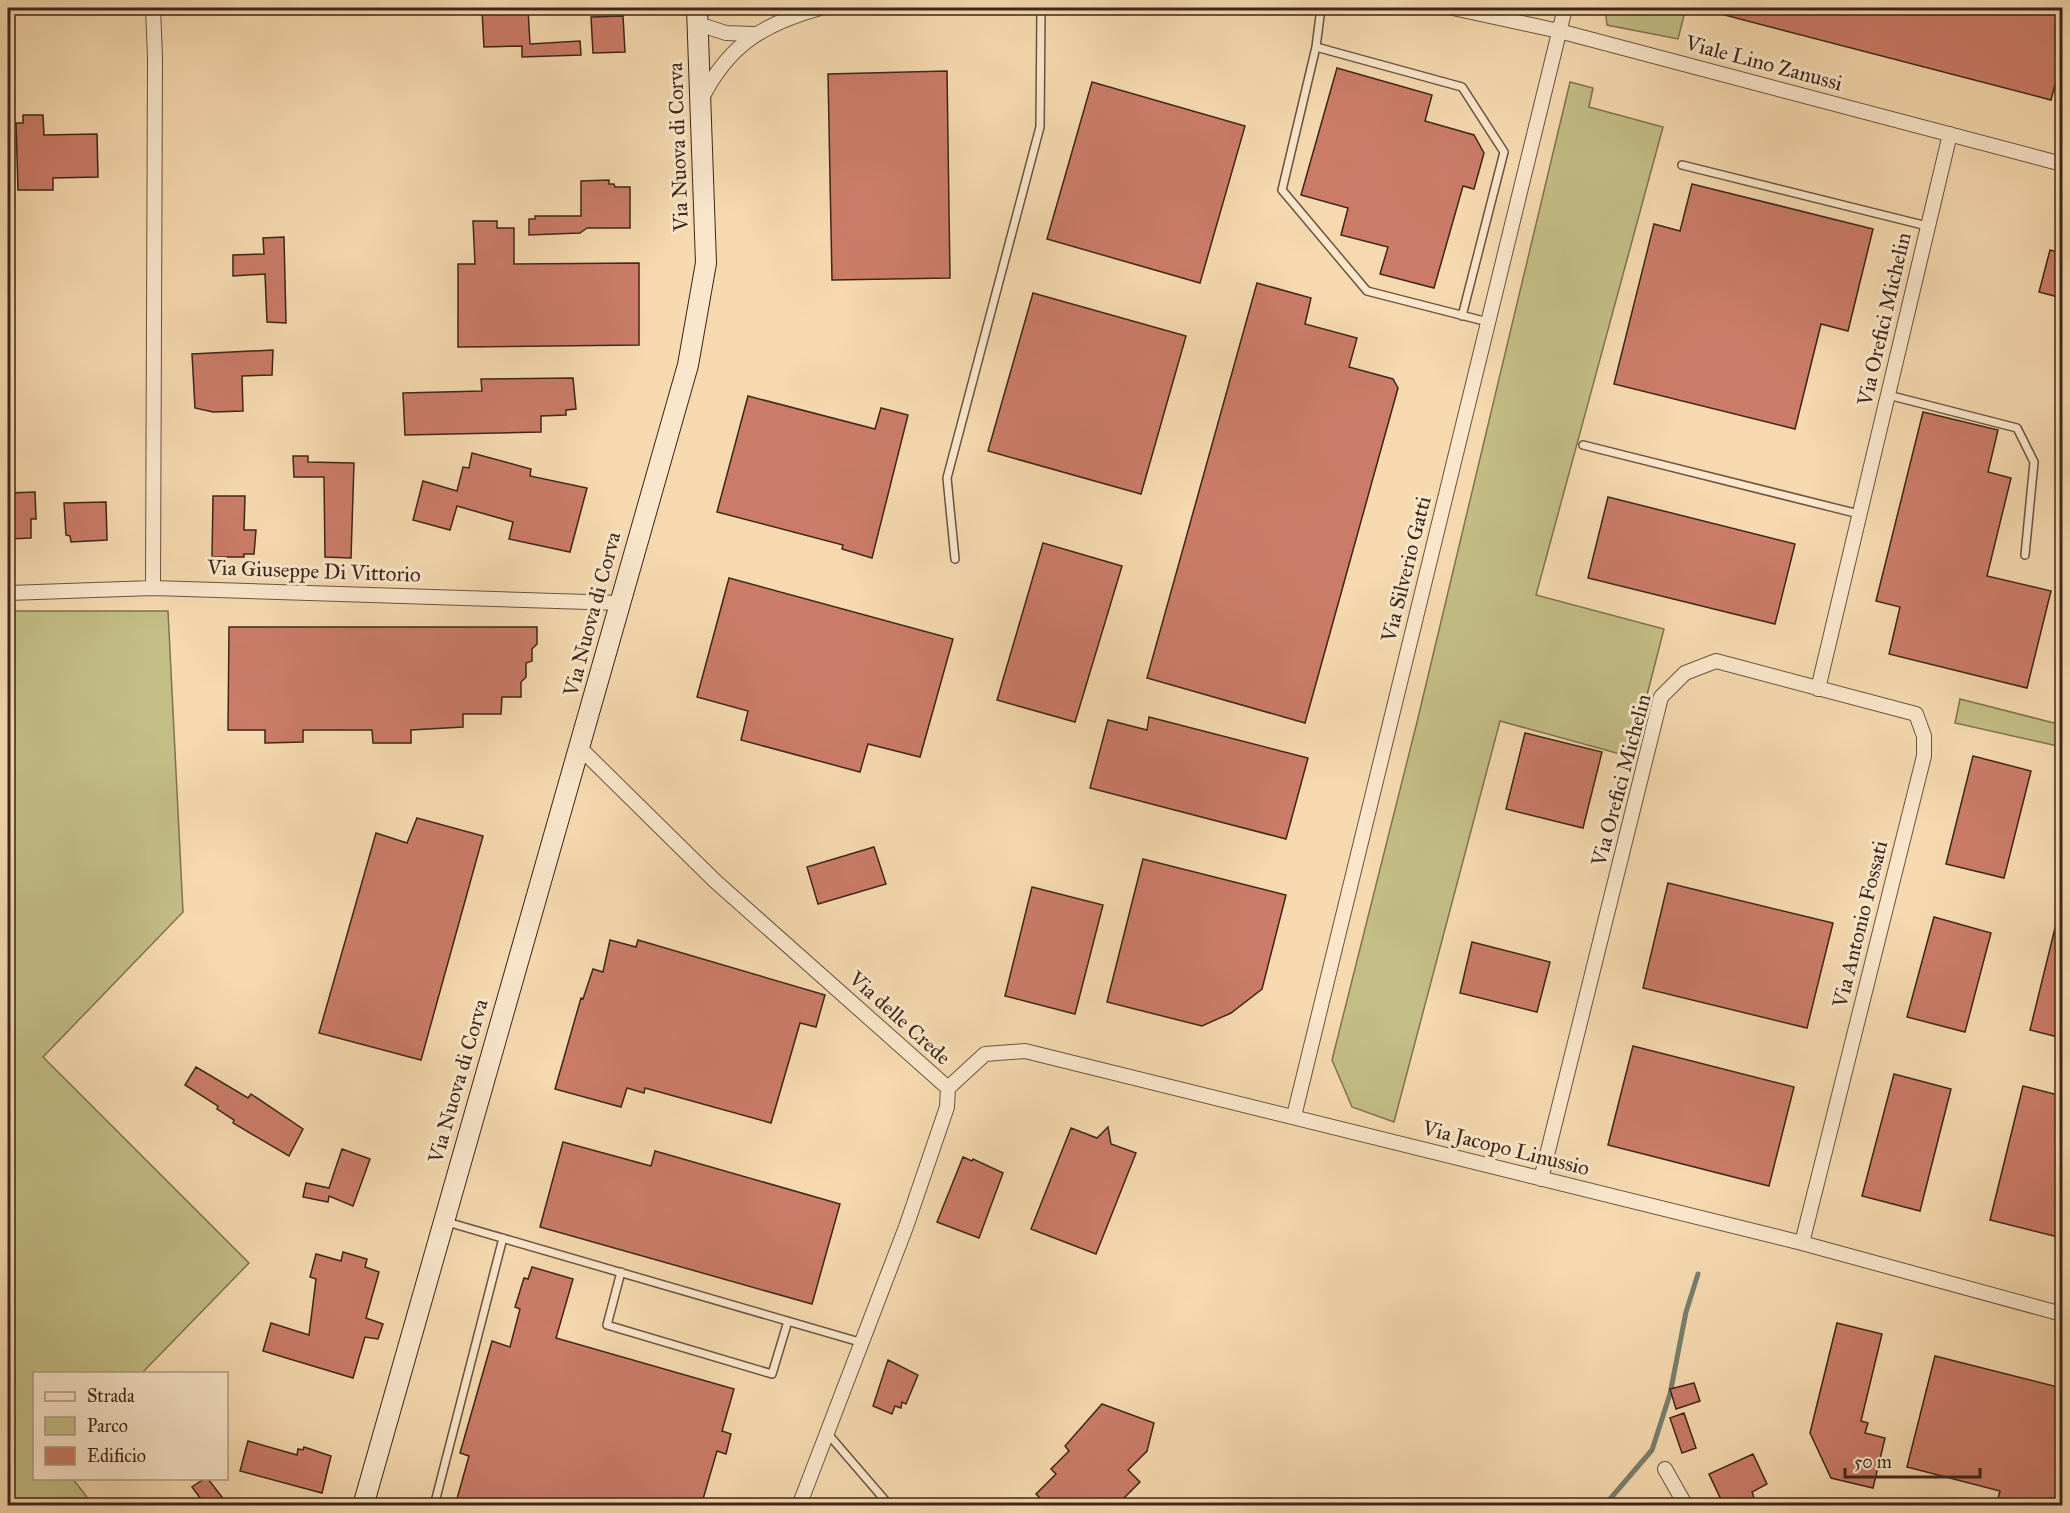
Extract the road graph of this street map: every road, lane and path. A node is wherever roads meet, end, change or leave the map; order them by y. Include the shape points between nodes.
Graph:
1 (153, 8) edge
2 (820, 8) edge
3 (1041, 8) edge
4 (1322, 8) edge
5 (1453, 8) edge
6 (1565, 8) edge
7 (698, 16) edge
8 (1558, 31) junction
9 (753, 34) junction
10 (1316, 47) junction
11 (700, 102) junction
12 (1950, 134) junction
13 (2062, 164) edge
14 (1682, 165) dead end
15 (1928, 226) junction
16 (1462, 316) junction
17 (1488, 322) junction
18 (1887, 395) junction
19 (1583, 445) dead end
20 (1859, 514) junction
21 (2025, 555) dead end
22 (955, 558) dead end
23 (153, 588) junction
24 (8, 593) edge
25 (620, 603) junction
26 (1818, 689) junction
27 (580, 748) junction
28 (948, 1088) junction
29 (1294, 1116) junction
30 (1541, 1179) junction
31 (444, 1221) junction
32 (503, 1238) junction
33 (1802, 1243) junction
34 (621, 1272) junction
35 (2062, 1314) edge
36 (788, 1321) junction
37 (862, 1343) junction
38 (828, 1434) junction
39 (1665, 1469) dead end
40 (363, 1506) edge
41 (434, 1506) edge
42 (799, 1506) edge
43 (890, 1506) edge
44 (1686, 1506) edge

1 - 23 street
2 - 9 street
3 - 22 lane via 1040,127 947,478
4 - 10 lane
5 - 8 street, Viale Lino Zanussi
6 - 8 street, Via Silverio Gatti
7 - 9 street via 726,33
7 - 11 main road, Via Nuova di Corva
8 - 12 street, Viale Lino Zanussi
8 - 17 street, Via Silverio Gatti
9 - 11 street via 712,78
10 - 16 lane via 1282,190 1367,291
10 - 16 lane via 1462,87 1504,152
11 - 25 main road, Via Nuova di Corva via 706,263 687,365
12 - 13 street, Viale Lino Zanussi
12 - 15 street, Via Orefici Michelin
14 - 15 lane
15 - 18 street, Via Orefici Michelin
16 - 17 lane
17 - 29 street, Via Silverio Gatti
18 - 20 street, Via Orefici Michelin
18 - 21 lane via 2017,428 2034,462
19 - 20 lane
20 - 26 street, Via Orefici Michelin
23 - 24 street, Via Giuseppe Di Vittorio
23 - 25 street, Via Giuseppe Di Vittorio
25 - 27 main road, Via Nuova di Corva
26 - 30 street, Via Orefici Michelin via 1716,662 1685,673 1661,697
26 - 33 street, Via Antonio Fossati via 1916,714 1924,736 1924,756
27 - 28 street, Via delle Crede via 715,881
27 - 31 main road, Via Nuova di Corva
28 - 29 street, Via Jacopo Linussio via 985,1054 1025,1051
28 - 37 street, Via delle Crede via 940,1129
29 - 30 street, Via Jacopo Linussio
30 - 33 street, Via Jacopo Linussio
31 - 32 lane
31 - 40 main road, Via Nuova di Corva
32 - 34 lane
32 - 41 lane
33 - 35 street, Via Jacopo Linussio
34 - 36 lane
34 - 36 lane via 607,1325 772,1374
36 - 37 lane
37 - 38 street, Via delle Crede
38 - 42 street, Via delle Crede
38 - 43 lane
39 - 44 street

